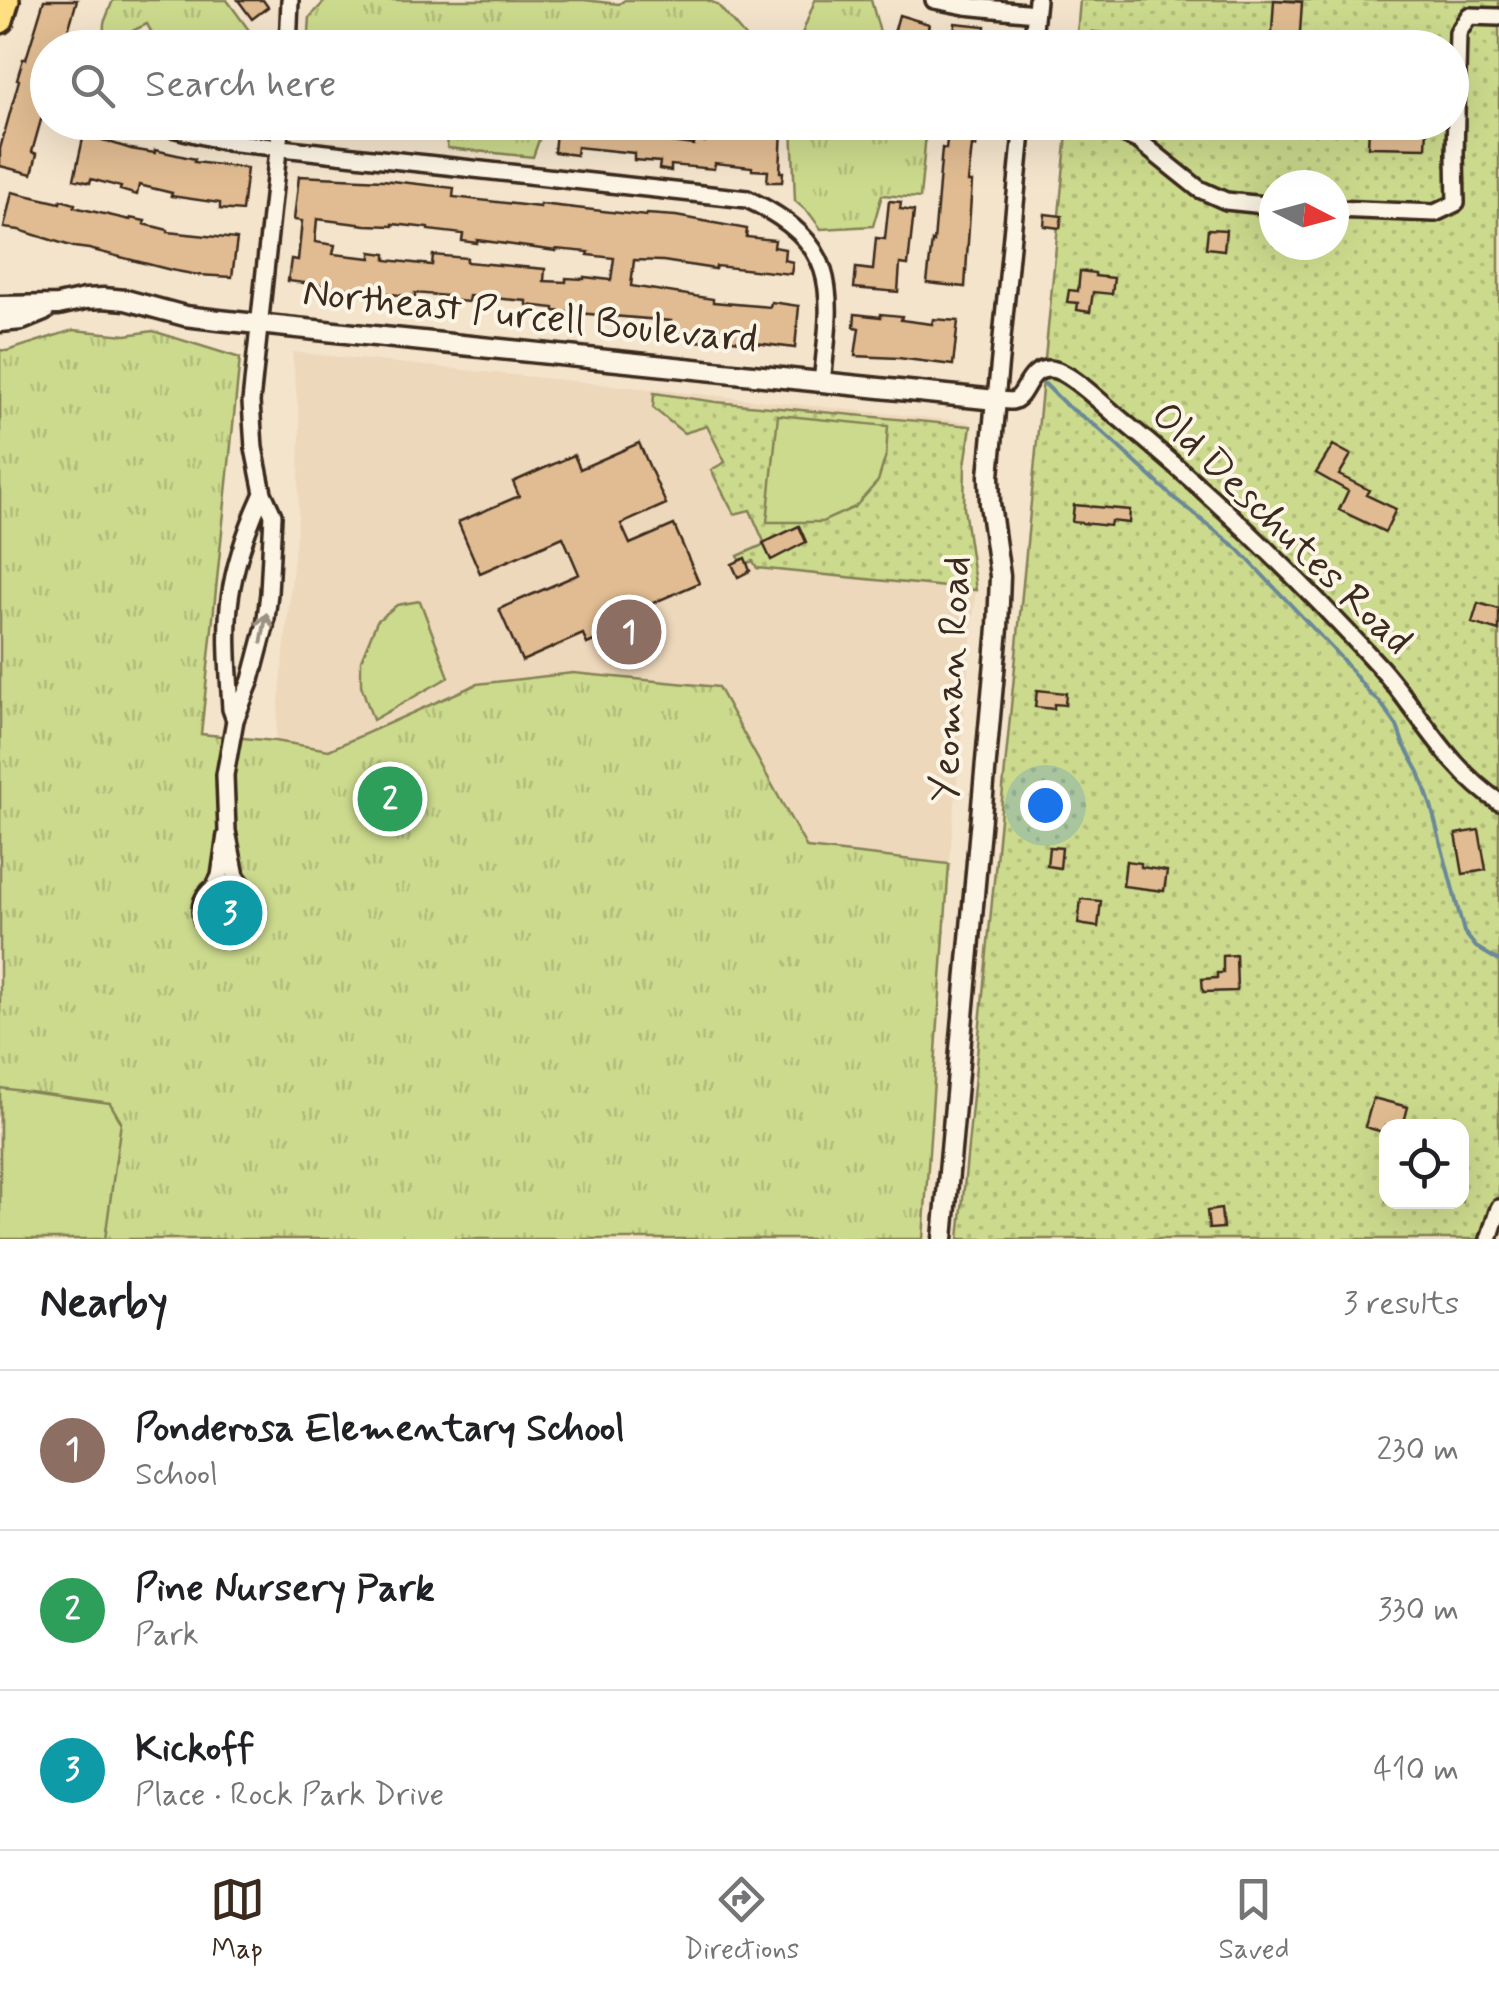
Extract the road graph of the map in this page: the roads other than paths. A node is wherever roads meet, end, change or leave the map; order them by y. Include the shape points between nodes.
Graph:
1 (6, 0) edge
2 (290, 0) edge
3 (934, 0) edge
4 (1036, 6) edge
5 (1499, 17) edge
6 (0, 20) edge
7 (289, 30) edge
8 (1460, 30) edge
9 (219, 140) edge
10 (279, 140) edge
11 (1022, 140) edge
12 (1136, 140) edge
13 (1455, 140) edge
14 (278, 148) junction
15 (1259, 204) edge
16 (1349, 210) edge
17 (58, 305) junction
18 (0, 306) edge
19 (0, 322) edge
20 (260, 324) junction
21 (822, 382) junction
22 (996, 400) junction
23 (263, 493) junction
24 (235, 720) junction
25 (1499, 802) edge
26 (226, 832) junction
27 (214, 888) junction
28 (244, 888) junction
29 (1499, 1208) edge
30 (943, 1239) edge
31 (1489, 1239) edge

1 - 6 highway
2 - 7 street
3 - 4 street
5 - 8 street via 1469,16
9 - 14 street
10 - 14 street
11 - 22 street, Yeoman Road
12 - 15 street via 1198,189
13 - 16 street via 1456,203 1436,213
14 - 20 street
14 - 21 street via 747,199 803,234 822,268 830,312
17 - 18 street, Northeast Purcell Boulevard
17 - 19 street, Northeast Purcell Boulevard
17 - 20 street, Northeast Purcell Boulevard via 126,300 186,316
20 - 21 street, Northeast Purcell Boulevard
20 - 23 street via 251,402
21 - 22 street, Northeast Purcell Boulevard
22 - 25 street, Old Deschutes Road via 1014,401 1026,382 1050,369 1083,388 1171,460 1308,590 1466,775
22 - 30 street, Yeoman Road via 989,476 1000,576 998,628
23 - 24 street via 230,599
24 -> 23 street via 260,652 269,593 273,515
24 - 26 street
26 - 27 street
26 - 28 street
27 - 28 street
27 - 28 street via 202,914 208,929 228,939 244,936 254,921 256,902
29 - 31 street

